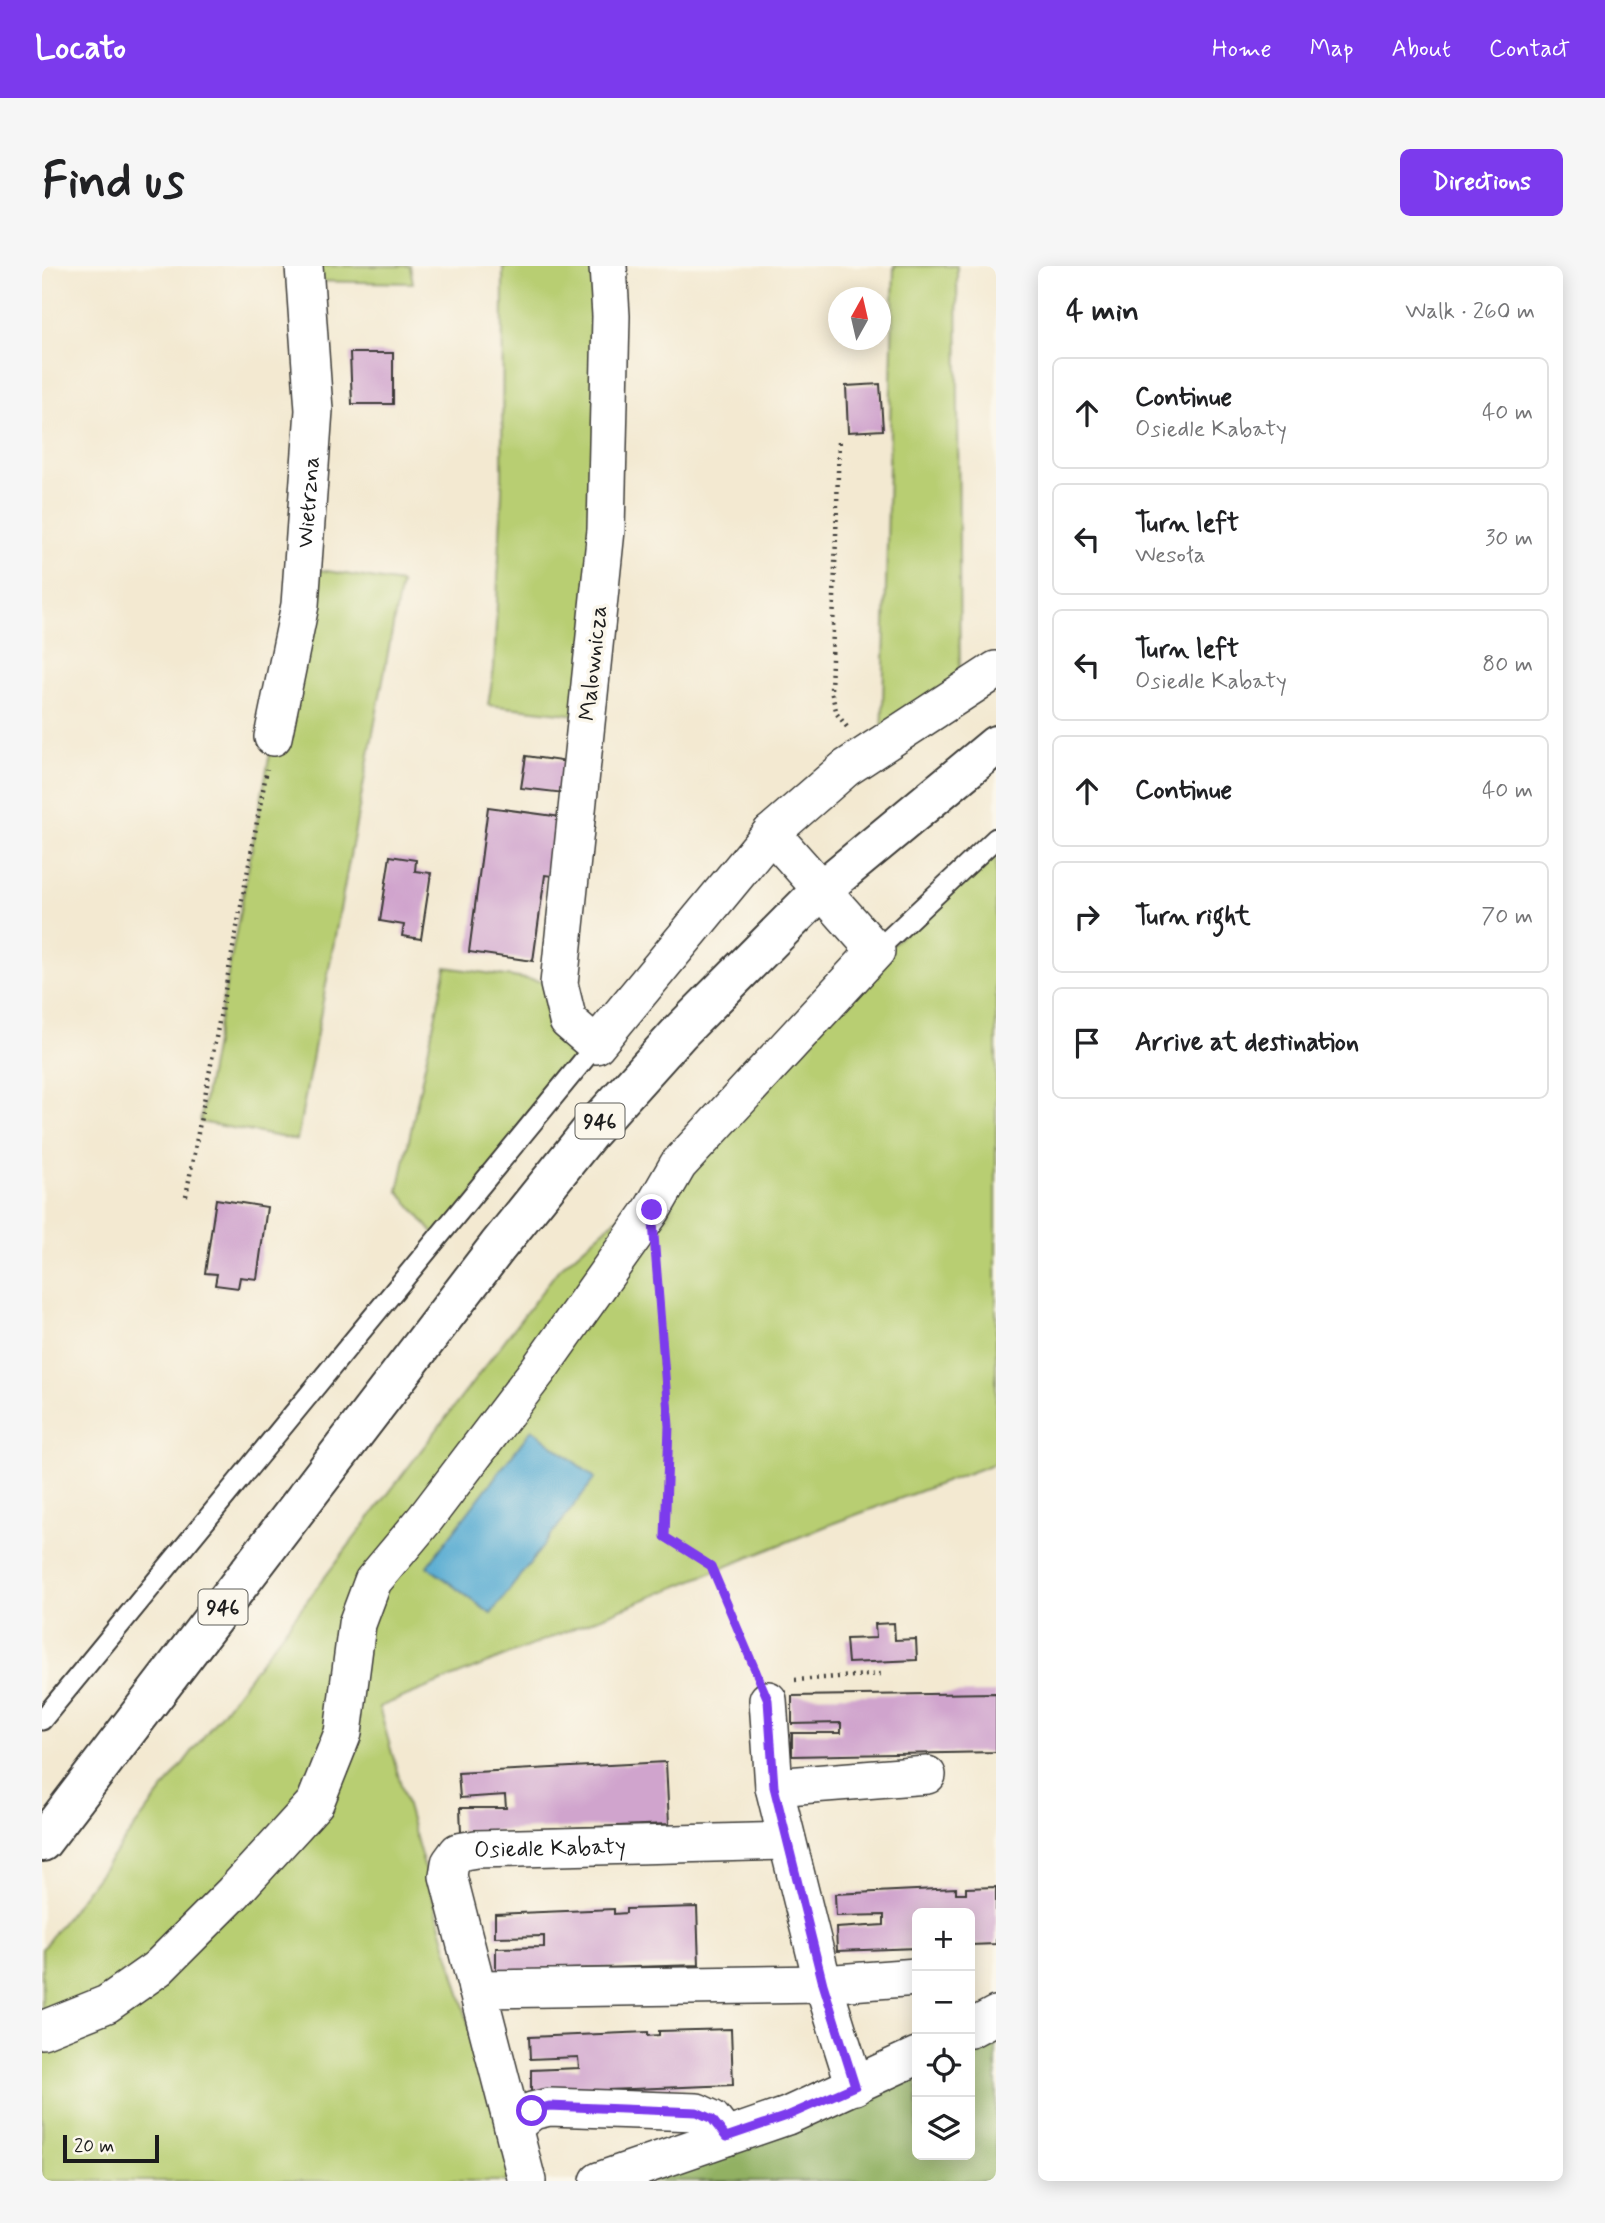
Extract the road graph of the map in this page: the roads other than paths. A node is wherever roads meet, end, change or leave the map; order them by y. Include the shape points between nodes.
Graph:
1 (304, 266) edge
2 (608, 266) edge
3 (996, 670) edge
4 (273, 737) road end
5 (996, 745) edge
6 (771, 833) junction
7 (996, 838) edge
8 (821, 890) junction
9 (876, 951) junction
10 (596, 1045) junction
11 (768, 1700) road end
12 (42, 1720) edge
13 (927, 1776) dead end
14 (774, 1787) junction
15 (787, 1841) junction
16 (42, 1842) edge
17 (912, 1977) edge
18 (823, 1984) junction
19 (477, 1989) junction
20 (996, 2015) edge
21 (975, 2026) edge
22 (42, 2030) edge
23 (912, 2058) edge
24 (855, 2086) junction
25 (513, 2127) junction
26 (726, 2137) junction
27 (527, 2181) edge
28 (599, 2181) edge

1 - 4 street, Wietrzna via 314,410 300,605
2 - 10 street, Malownicza via 606,530 559,984 568,1021
3 - 6 street via 846,768
5 - 8 main road, 946
6 - 8 street
6 - 10 street
7 - 9 lane
8 - 9 street
8 - 16 main road, 946 via 680,1032 589,1133
9 - 22 street via 678,1166 539,1369 373,1581 357,1624 342,1733 316,1803 158,1968 107,2004
10 - 12 lane
11 - 14 street
13 - 14 street
14 - 15 street
15 - 18 street
15 - 19 street, Osiedle Kabaty via 458,1852 448,1876
17 - 18 street
18 - 19 street
18 - 24 street
19 - 25 street, Osiedle Kabaty
20 - 21 street
23 - 24 street
24 - 26 street
25 - 26 street via 532,2111 549,2106 697,2112 712,2119
25 - 27 street, Osiedle Kabaty
26 - 28 street

